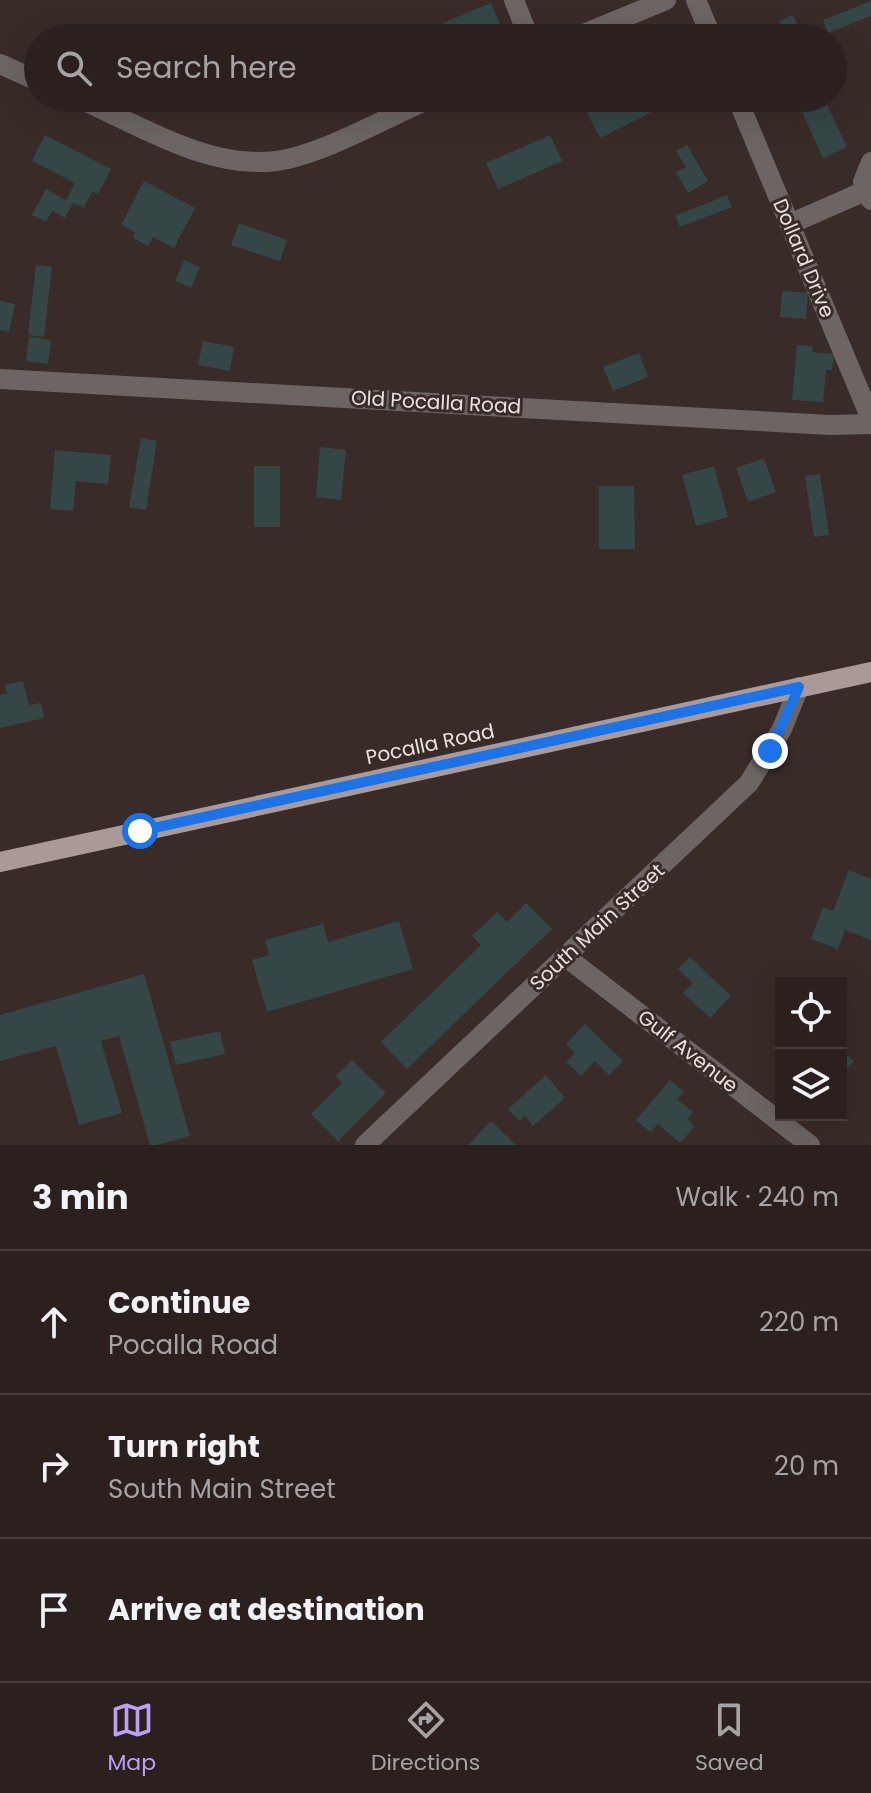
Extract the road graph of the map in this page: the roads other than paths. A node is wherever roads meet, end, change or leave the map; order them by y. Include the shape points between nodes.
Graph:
1 (514, 0) edge
2 (666, 0) edge
3 (696, 0) edge
4 (523, 24) edge
5 (608, 24) edge
6 (706, 24) edge
7 (0, 64) edge
8 (24, 75) edge
9 (110, 112) edge
10 (398, 112) edge
11 (743, 112) edge
12 (871, 162) edge
13 (868, 195) edge
14 (790, 224) junction
15 (0, 379) edge
16 (871, 421) edge
17 (871, 672) edge
18 (799, 687) junction
19 (0, 862) edge
20 (566, 957) junction
21 (365, 1145) edge
22 (810, 1145) edge

1 - 4 street
2 - 5 street
3 - 6 street
7 - 8 street
9 - 10 street via 199,151 254,162 304,152
11 - 14 street, Dollard Drive
12 - 13 street via 864,173
13 - 14 street
14 - 16 street, Dollard Drive
15 - 16 street, Old Pocalla Road via 830,425
17 - 18 main road, Pocalla Road
18 - 19 main road, Pocalla Road
18 - 20 street, South Main Street via 782,729 749,783
20 - 21 street, South Main Street
20 - 22 street, Gulf Avenue

